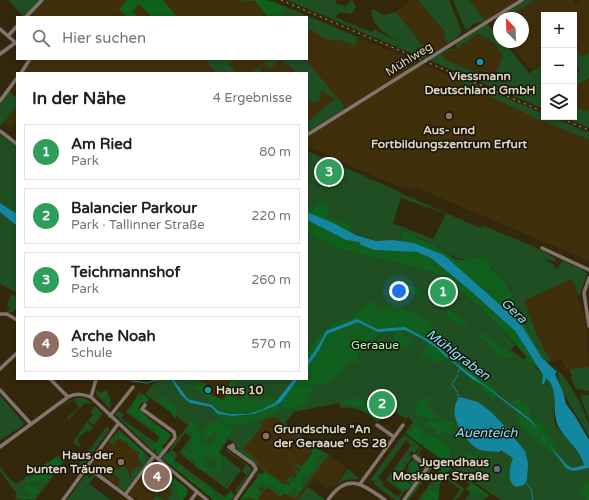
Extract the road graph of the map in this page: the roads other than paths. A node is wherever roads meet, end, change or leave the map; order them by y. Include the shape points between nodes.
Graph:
1 (42, 0) edge
2 (522, 0) edge
3 (27, 16) edge
4 (16, 27) edge
5 (0, 29) edge
6 (8, 36) junction
7 (16, 43) edge
8 (0, 54) edge
9 (29, 60) edge
10 (22, 72) edge
11 (16, 79) edge
12 (0, 101) edge
13 (0, 131) edge
14 (308, 134) edge
15 (16, 143) edge
16 (542, 248) dead end
17 (589, 270) edge
18 (589, 278) edge
19 (0, 314) edge
20 (16, 319) edge
21 (589, 326) edge
22 (16, 354) edge
23 (0, 369) edge
24 (51, 380) edge
25 (96, 380) edge
26 (133, 387) dead end
27 (0, 390) edge
28 (68, 397) junction
29 (90, 397) junction
30 (145, 405) dead end
31 (110, 416) junction
32 (31, 424) junction
33 (118, 424) junction
34 (377, 425) dead end
35 (403, 425) dead end
36 (394, 437) junction
37 (0, 448) edge
38 (234, 451) dead end
39 (154, 456) junction
40 (414, 456) dead end
41 (158, 459) junction
42 (87, 467) junction
43 (360, 484) junction
44 (197, 492) junction
45 (125, 496) junction
46 (63, 500) edge
47 (132, 500) edge
48 (191, 500) edge
49 (207, 500) edge
50 (235, 500) edge
51 (328, 500) edge
52 (385, 500) edge
53 (404, 500) edge

1 - 3 street
2 - 14 street, Mühlweg
4 - 6 street
5 - 6 street
6 - 7 street
7 - 8 street
9 - 10 street
11 - 12 street
13 - 15 street
16 - 17 street
18 - 21 street via 584,293
19 - 20 street via 5,313
22 - 23 street
24 - 28 street
25 - 29 street
26 - 31 street
27 - 32 street
28 - 29 street via 78,394
28 - 32 street
29 - 31 street
30 - 41 street via 142,409 175,435
31 - 33 street
32 - 37 street
33 - 39 street
33 - 42 street
34 - 36 street
35 - 36 street
36 - 43 street
38 - 50 street via 253,464 256,470
39 - 41 street
39 - 45 street
40 - 53 street via 428,467
41 - 44 street
42 - 45 street
42 - 46 street
43 - 51 street via 348,483 339,486
43 - 52 street
44 - 48 street
44 - 49 street
45 - 47 street

